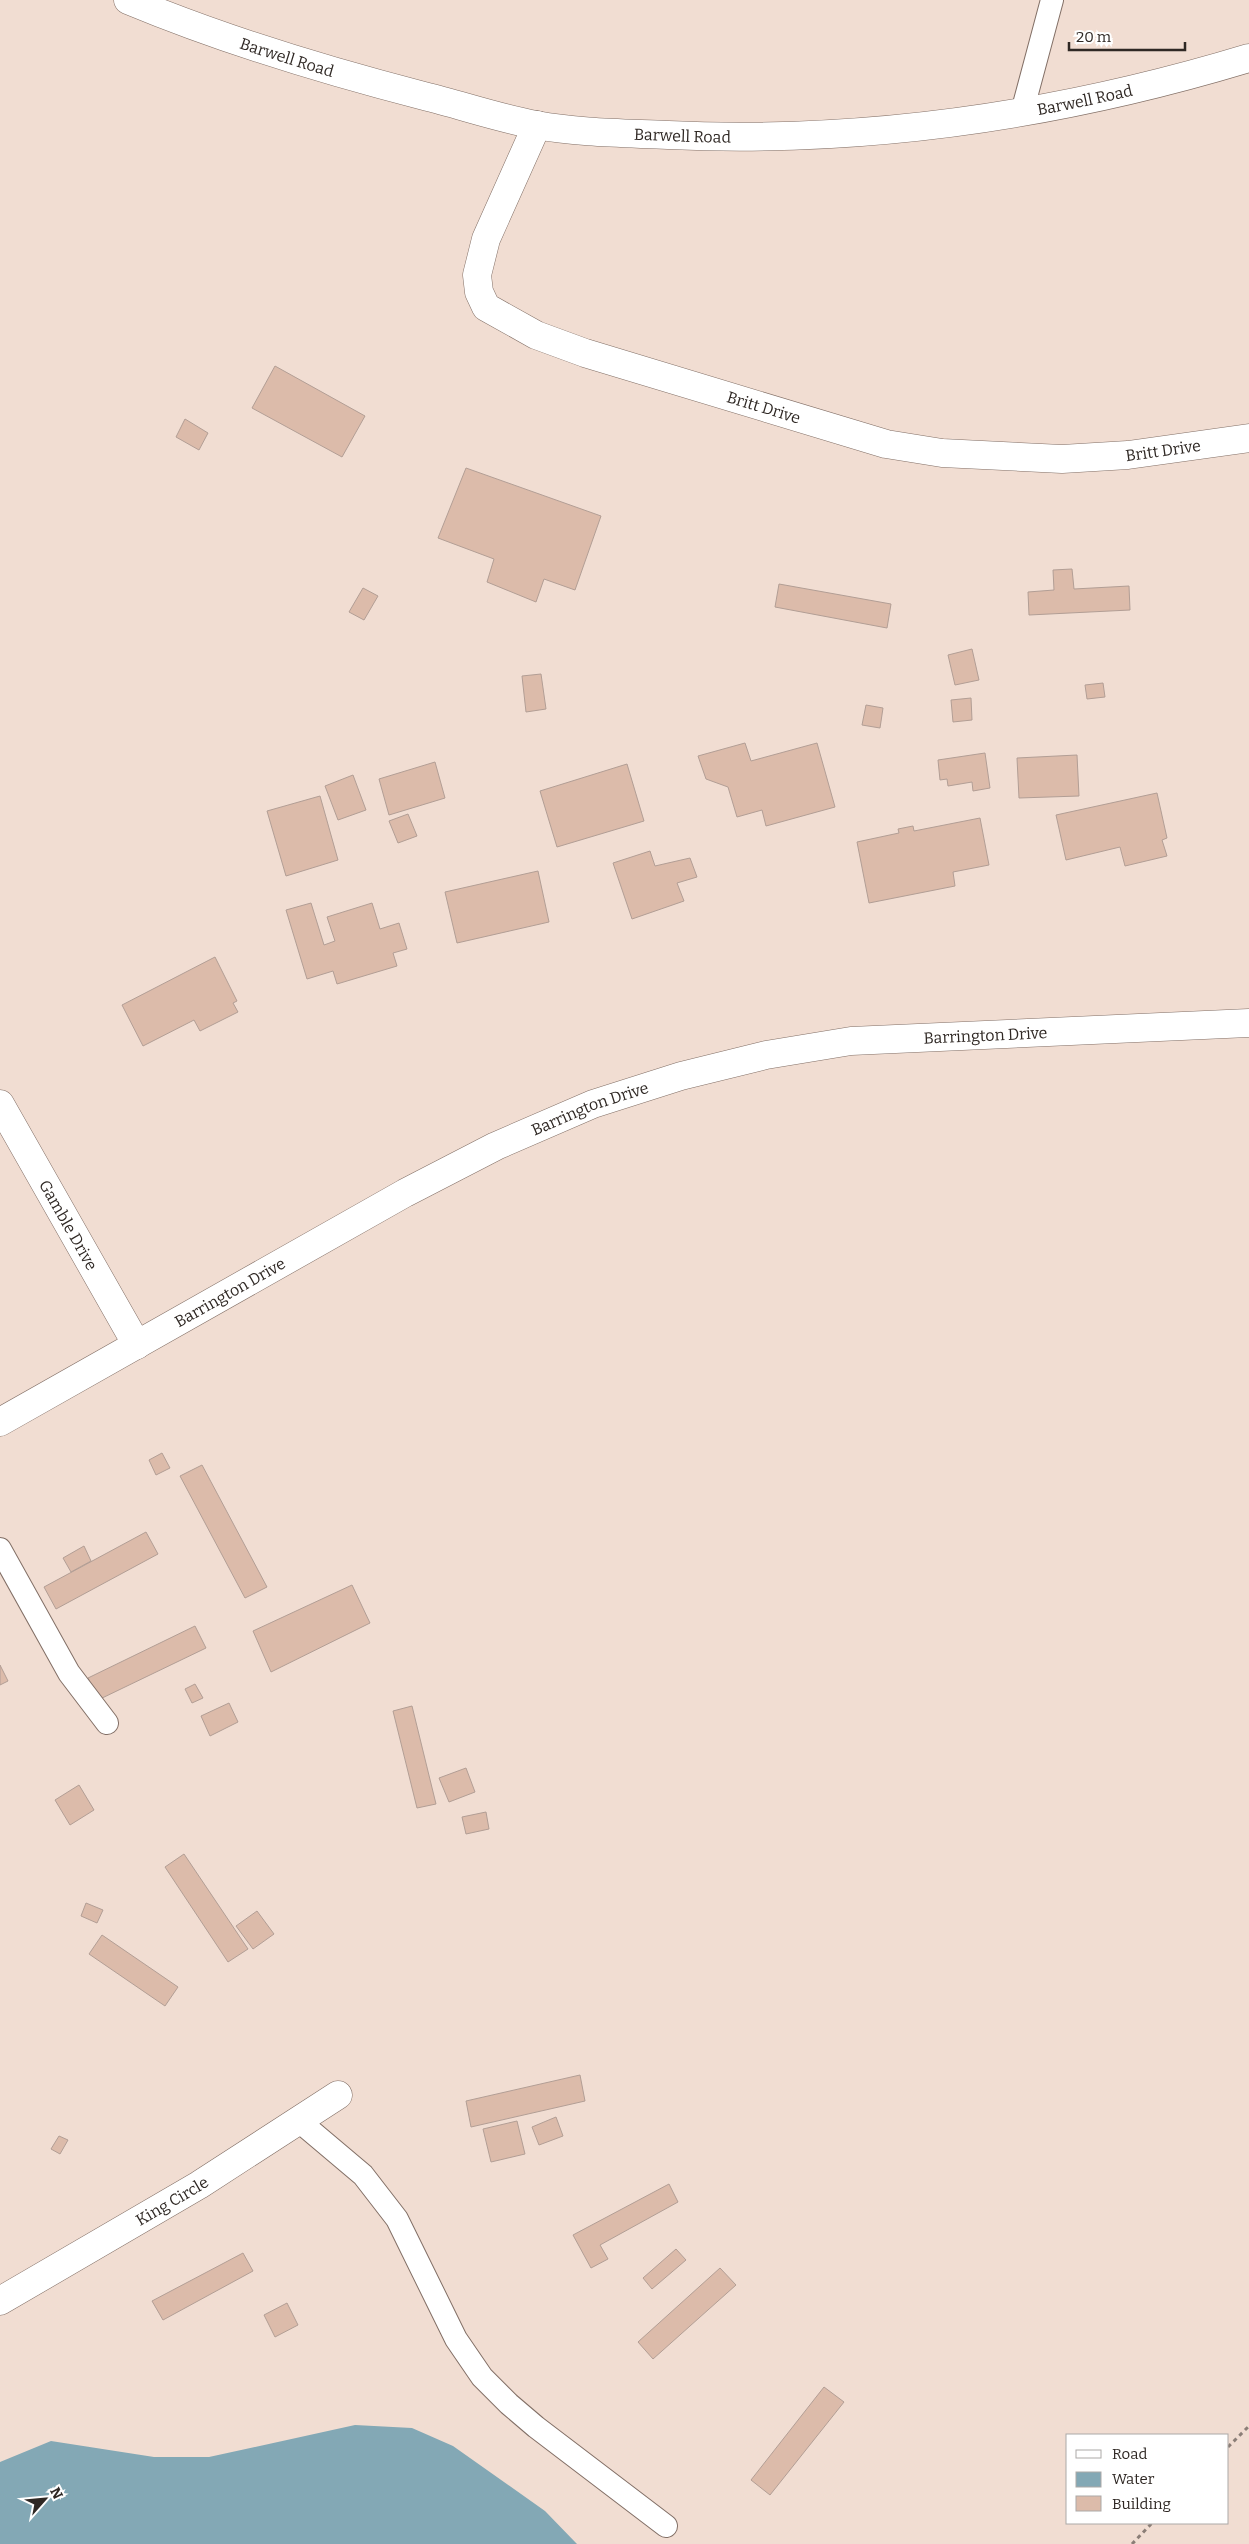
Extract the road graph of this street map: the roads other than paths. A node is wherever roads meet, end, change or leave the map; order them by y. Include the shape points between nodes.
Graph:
1 (128, 0) edge
2 (1052, 0) edge
3 (1249, 58) edge
4 (1022, 112) junction
5 (537, 125) junction
6 (1249, 438) edge
7 (1249, 1023) edge
8 (0, 1104) edge
9 (137, 1345) junction
10 (0, 1422) edge
11 (0, 1549) edge
12 (107, 1723) dead end
13 (338, 2095) dead end
14 (298, 2121) junction
15 (0, 2301) edge
16 (666, 2526) dead end

1 - 5 street, Barwell Road via 184,24 339,74
2 - 4 lane
3 - 4 street, Barwell Road via 1186,77
4 - 5 street, Barwell Road via 881,132 820,136 731,138
5 - 6 street, Britt Drive via 486,240 477,275 479,292 486,307 536,335 585,353 886,444 942,453 1062,459 1128,455
7 - 9 street, Barrington Drive via 851,1041 766,1055 681,1076 593,1104 496,1146 405,1193
8 - 9 street, Gamble Drive
9 - 10 street, Barrington Drive
11 - 12 lane via 70,1673
13 - 14 street, King Circle
14 - 15 street, King Circle via 199,2185
14 - 16 lane via 363,2175 397,2219 456,2339 482,2377 536,2427

